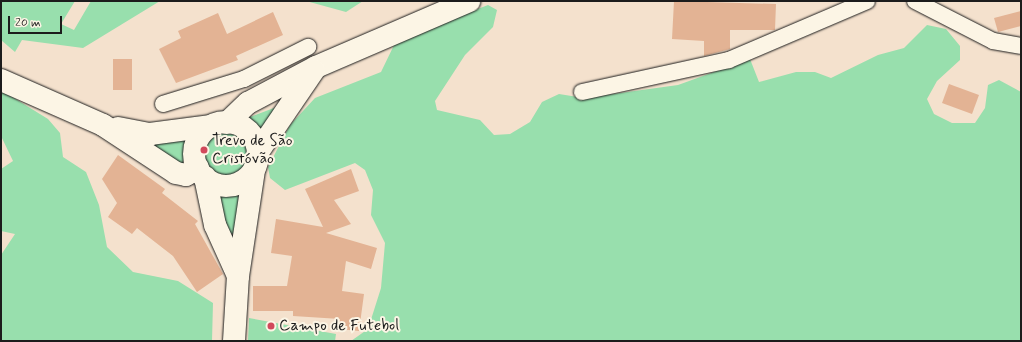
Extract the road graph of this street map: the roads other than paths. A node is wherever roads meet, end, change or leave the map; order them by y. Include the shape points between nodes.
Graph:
1 (469, 1) edge
2 (867, 1) edge
3 (915, 1) edge
4 (308, 46) dead end
5 (1021, 46) edge
6 (316, 67) junction
7 (244, 79) junction
8 (1, 80) edge
9 (582, 92) dead end
10 (248, 102) junction
11 (163, 104) dead end
12 (219, 124) junction
13 (103, 125) junction
14 (256, 161) junction
15 (201, 173) junction
16 (238, 276) junction
17 (234, 341) edge

1 - 6 main road
2 - 9 street via 729,60
3 - 5 street via 993,41
4 - 7 street
6 - 10 main road
6 - 14 main road
7 - 10 street
7 - 11 street
8 - 13 main road
10 - 12 main road
12 - 13 main road via 150,134
12 - 14 main road via 244,128
12 - 15 main road via 203,132 195,149
13 - 15 main road via 176,173
14 - 15 main road via 231,186 221,186
14 - 16 main road
15 - 16 main road via 215,225
16 - 17 main road

